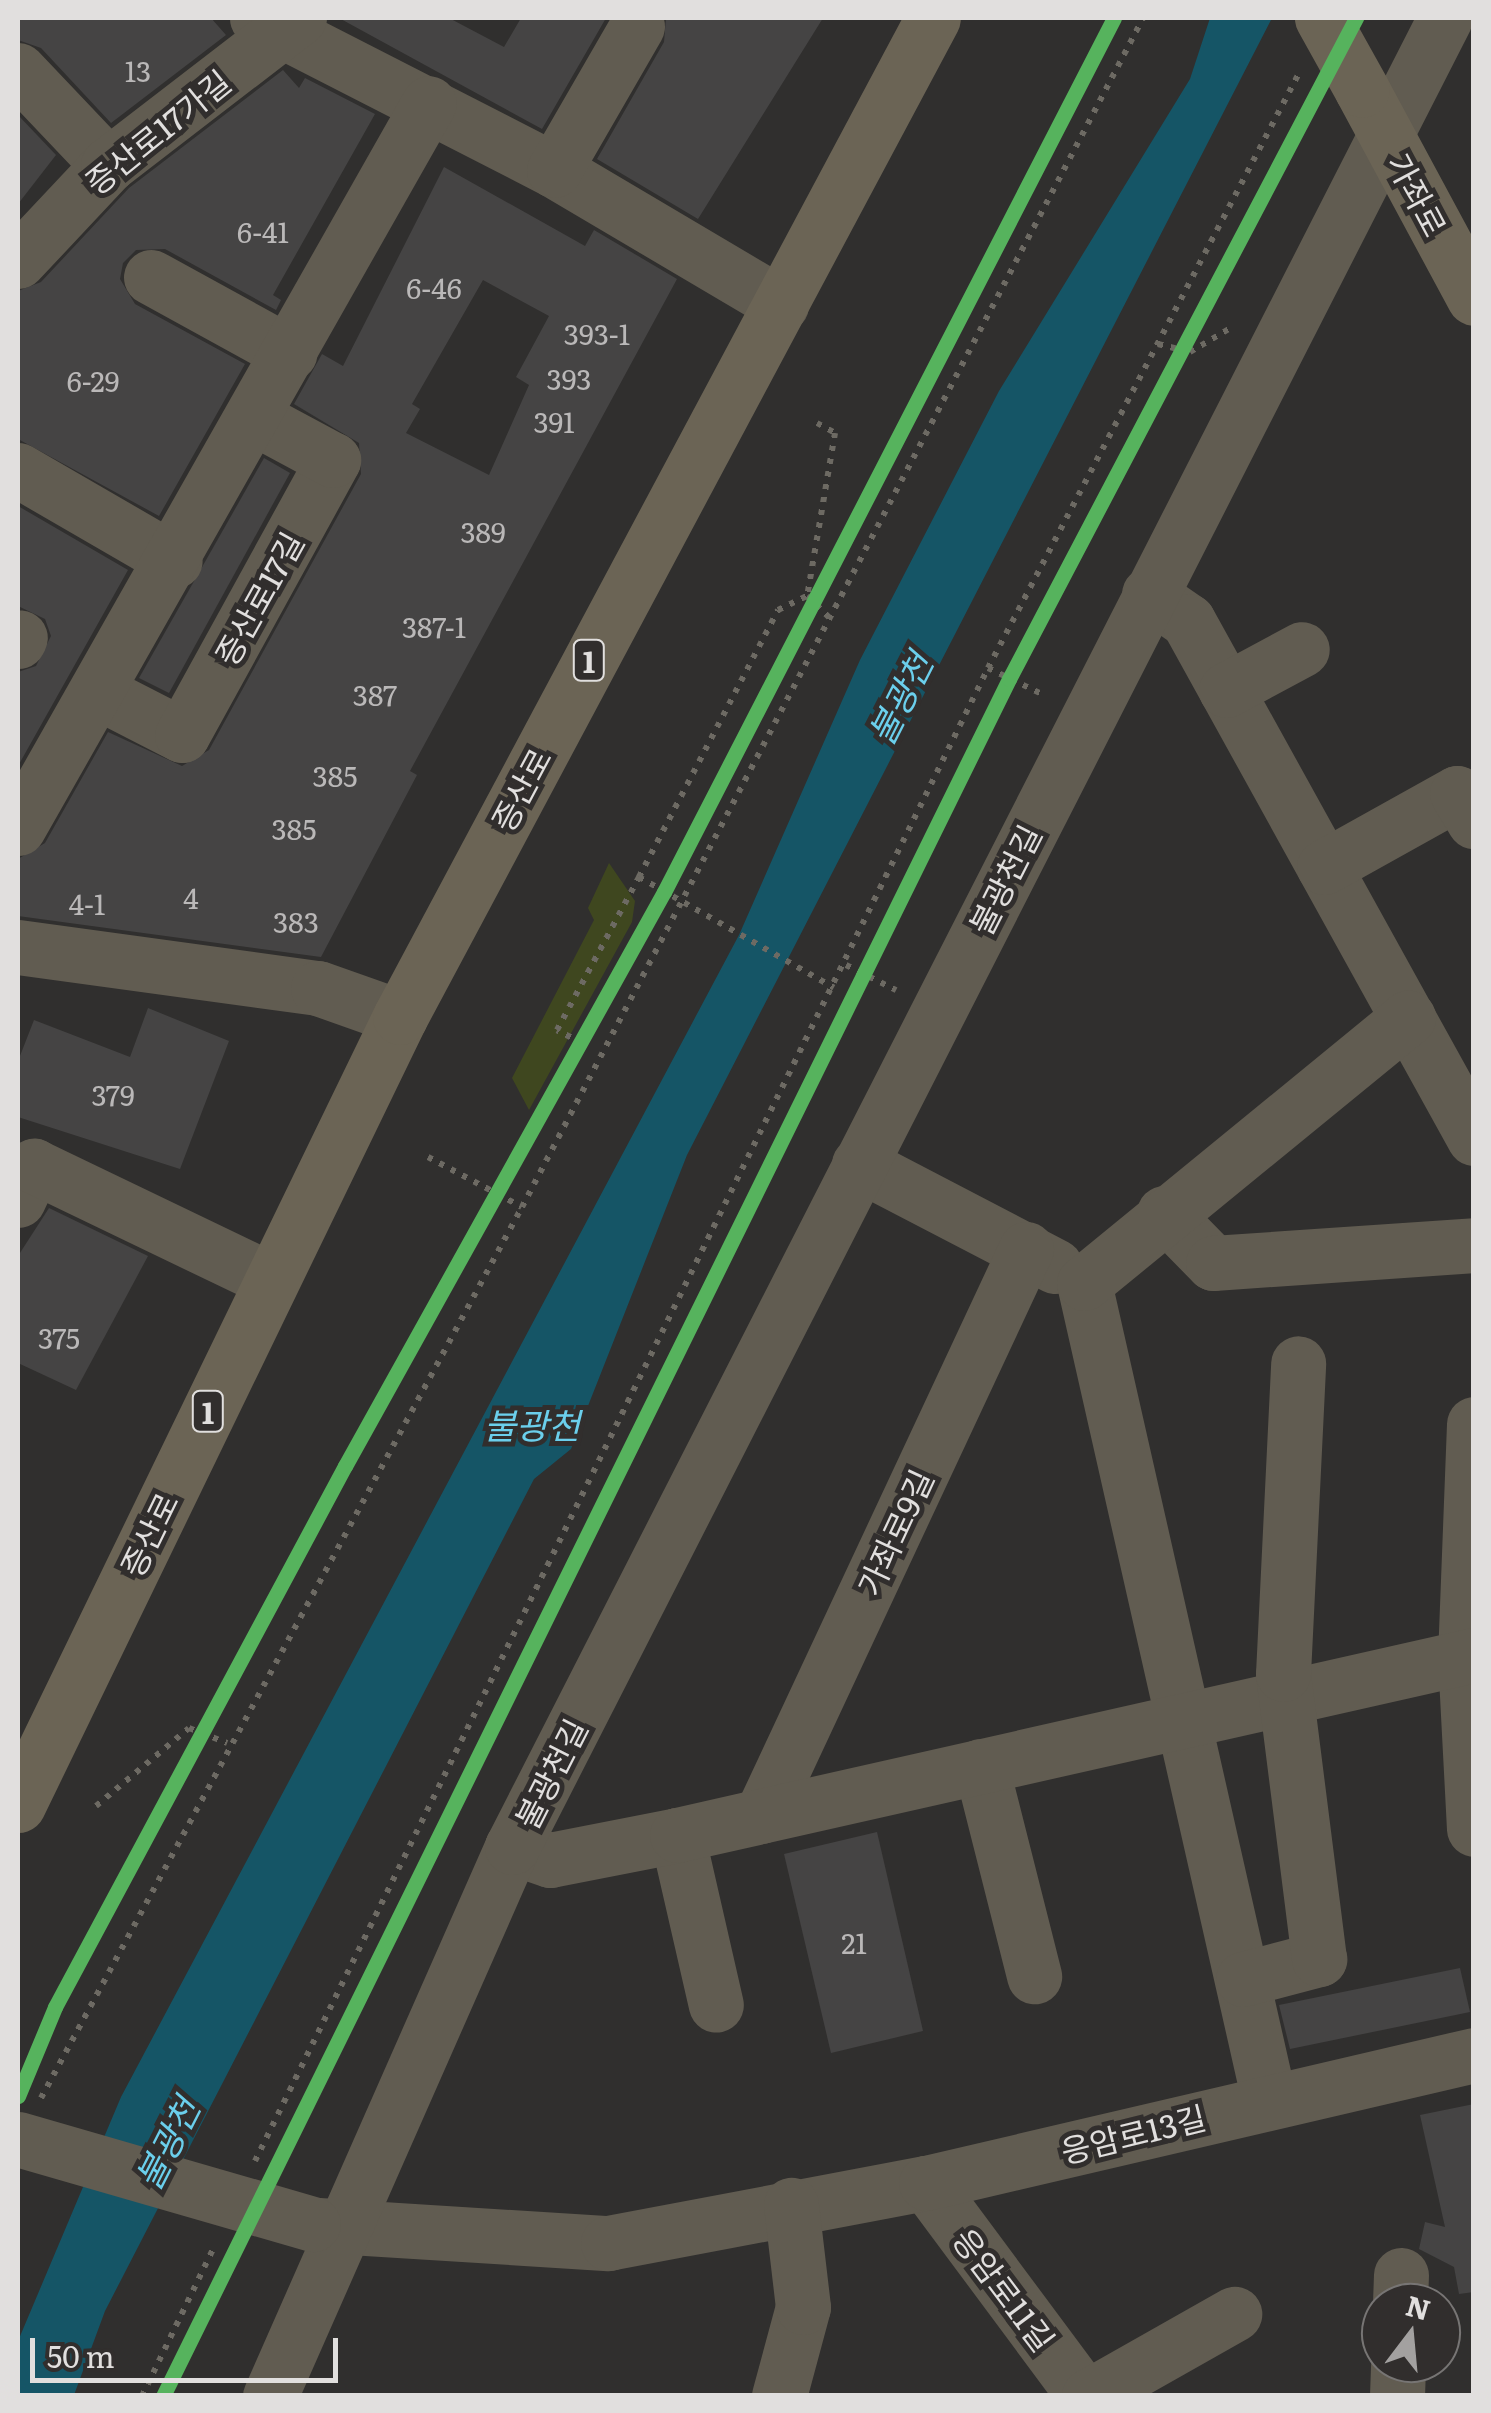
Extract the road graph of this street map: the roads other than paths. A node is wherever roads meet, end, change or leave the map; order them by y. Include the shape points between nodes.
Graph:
1 (933, 18) edge
2 (1322, 18) edge
3 (1445, 18) edge
4 (280, 23) edge
5 (637, 26) dead end
6 (1474, 48) edge
7 (18, 70) edge
8 (428, 103) junction
9 (1373, 110) junction
10 (108, 165) junction
11 (554, 170) junction
12 (18, 261) edge
13 (151, 277) dead end
14 (1474, 298) edge
15 (781, 304) junction
16 (289, 353) junction
17 (253, 417) junction
18 (18, 470) edge
19 (176, 562) junction
20 (1149, 594) junction
21 (1302, 650) dead end
22 (1226, 690) junction
23 (100, 694) junction
24 (22, 806) edge
25 (1474, 820) edge
26 (1324, 868) junction
27 (18, 947) edge
28 (400, 1016) junction
29 (1408, 1018) junction
30 (1474, 1138) edge
31 (859, 1164) junction
32 (18, 1200) edge
33 (1164, 1213) junction
34 (1474, 1245) edge
35 (1026, 1248) junction
36 (271, 1280) junction
37 (1084, 1283) junction
38 (1298, 1364) dead end
39 (1474, 1424) edge
40 (1469, 1656) edge
41 (1288, 1697) junction
42 (1187, 1720) junction
43 (981, 1766) junction
44 (20, 1792) edge
45 (762, 1816) junction
46 (1474, 1829) edge
47 (677, 1835) junction
48 (512, 1847) junction
49 (1034, 1976) dead end
50 (1243, 1979) junction
51 (716, 2005) dead end
52 (1474, 2055) edge
53 (1269, 2100) junction
54 (25, 2127) edge
55 (926, 2182) junction
56 (790, 2205) junction
57 (331, 2227) junction
58 (1234, 2314) dead end
59 (270, 2396) edge
60 (779, 2396) edge
61 (1086, 2396) edge

1 - 15 main road, 증산로 / 1
2 - 9 main road, 가좌로, bridge
3 - 9 street, 불광천길
4 - 8 street
4 - 10 street, 증산로17가길
5 - 11 street
6 - 9 street, 불광천길 via 1464,44
7 - 10 street
8 - 11 street
8 - 16 street
9 - 14 main road, 가좌로
9 - 20 street, 불광천길
10 - 12 street, 증산로17가길
11 - 15 street
13 - 16 street
15 - 28 main road, 증산로 / 1
16 - 17 street
17 - 19 street
17 - 23 street, 증산로17길 via 334,460 182,735
18 - 19 street
19 - 23 street
20 - 22 street via 1188,621
20 - 31 street, 불광천길
21 - 22 street
22 - 26 street
23 - 24 street
25 - 26 street via 1457,793
26 - 29 street
27 - 28 street via 318,988
28 - 36 main road, 증산로 / 1
29 - 30 street
29 - 33 street
31 - 35 street
31 - 48 street, 불광천길
32 - 36 street via 34,1166
33 - 34 street via 1213,1263
33 - 37 street
35 - 37 street
35 - 45 street, 가좌로9길
36 - 44 main road, 증산로 / 1
37 - 42 street
38 - 41 street
39 - 40 street
40 - 41 street
40 - 46 street
41 - 42 street
41 - 50 street via 1319,1959
42 - 43 street
42 - 50 street
43 - 45 street
43 - 49 street
45 - 47 street
47 - 48 street via 550,1860
47 - 51 street
48 - 57 street, 불광천길
50 - 53 street
52 - 53 street, 응암로13길
53 - 55 street, 응암로13길
54 - 57 street, 응암로13길, bridge
55 - 56 street, 응암로13길
55 - 61 street, 응암로11길
56 - 57 street, 응암로13길 via 608,2243
56 - 60 street via 803,2306
57 - 59 street, 불광천길
58 - 61 street

